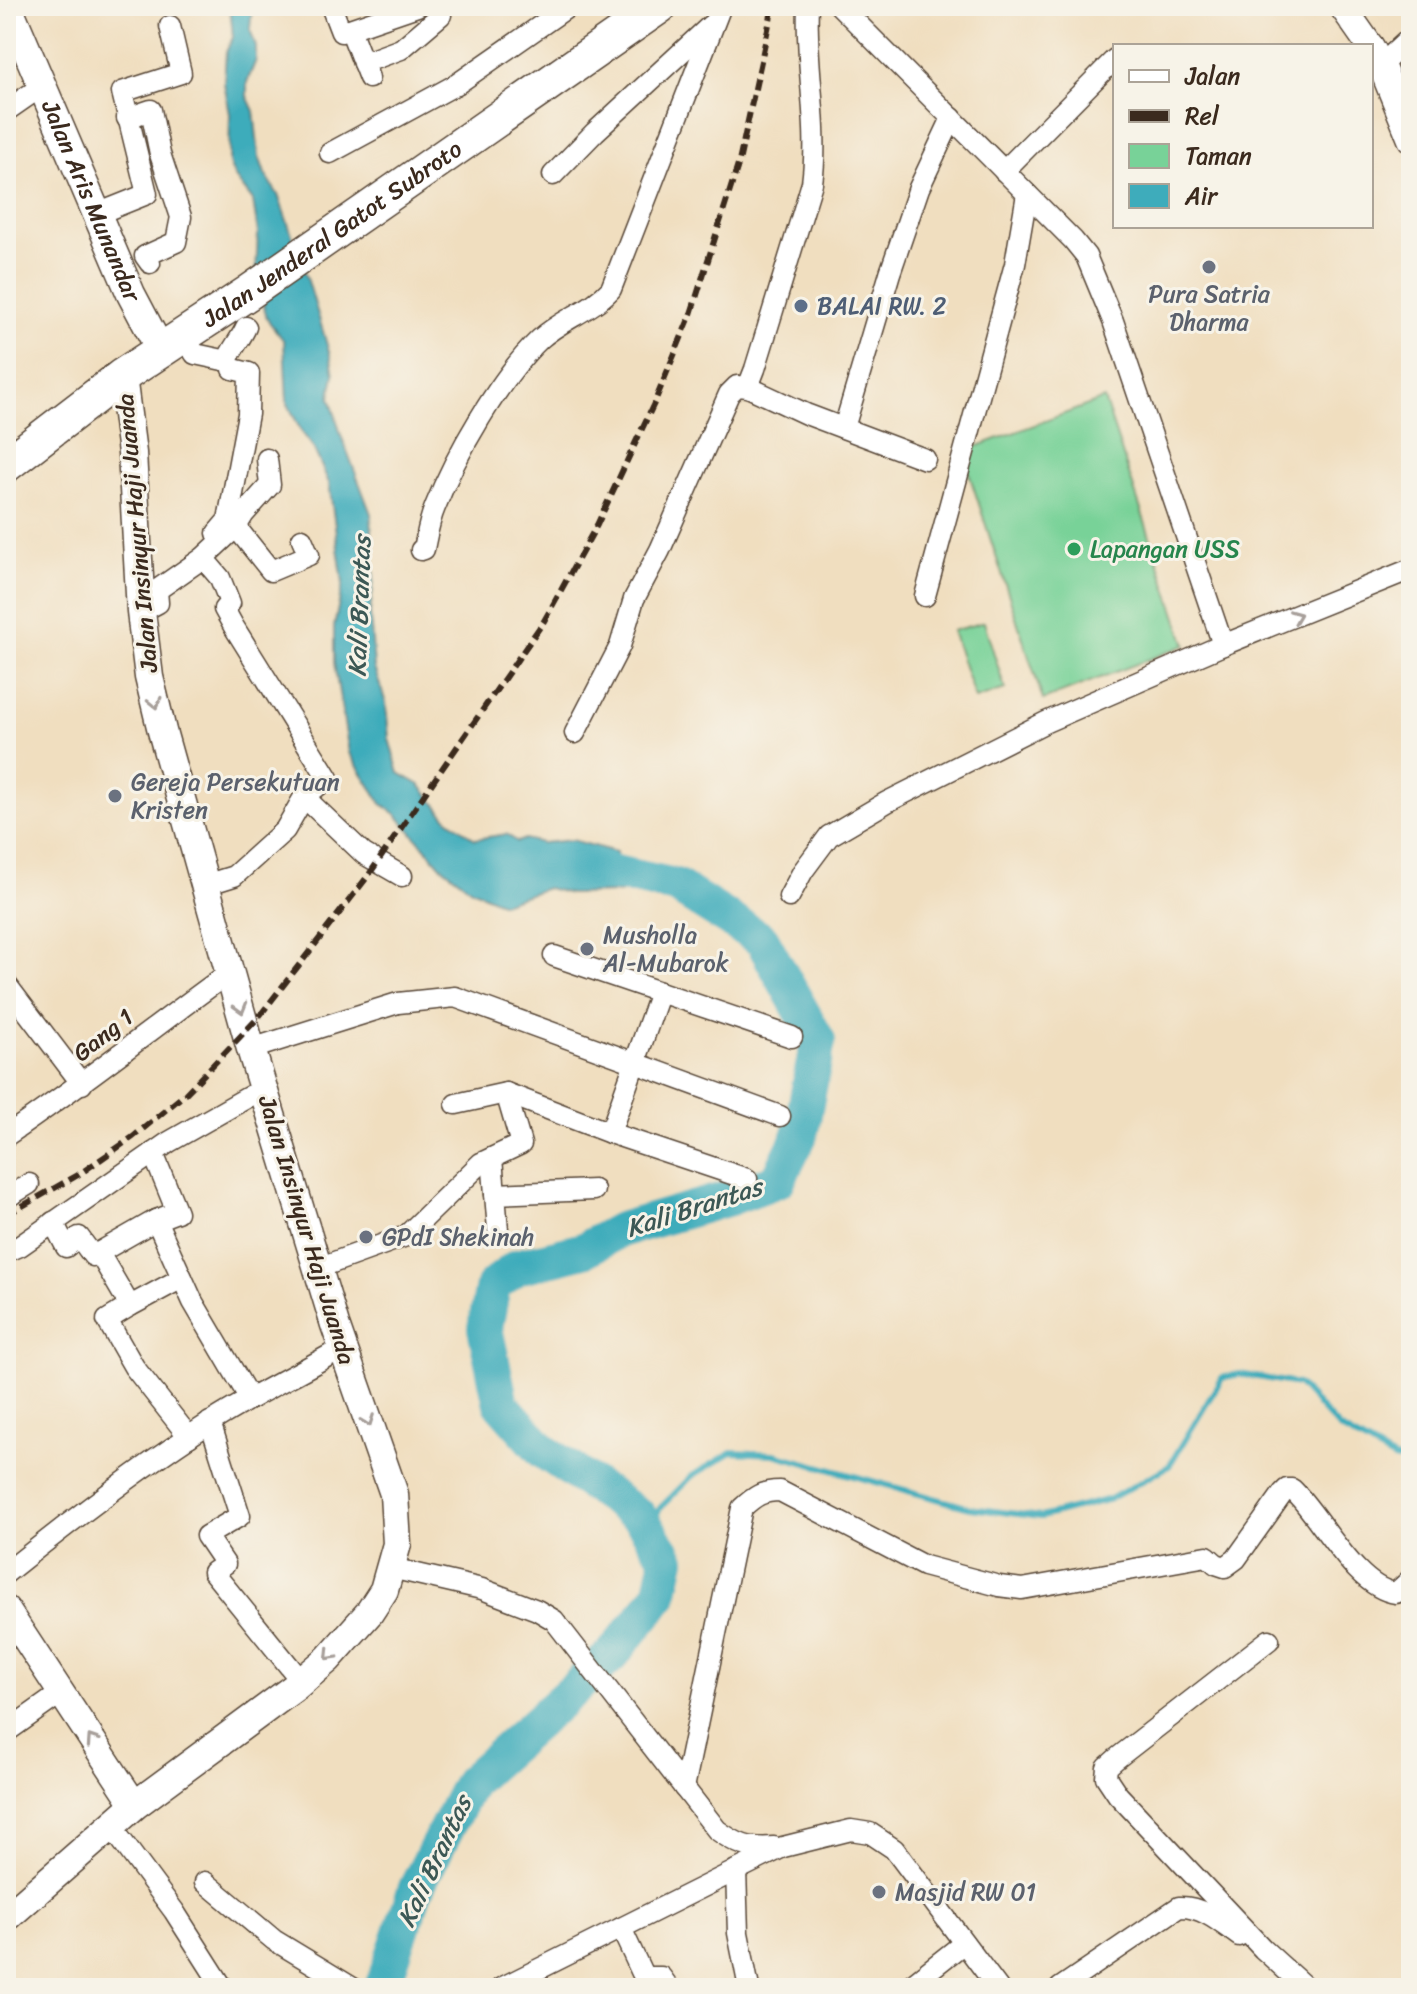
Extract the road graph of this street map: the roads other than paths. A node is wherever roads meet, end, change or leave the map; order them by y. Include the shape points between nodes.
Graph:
1 (8, 6) edge
2 (331, 6) edge
3 (417, 6) edge
4 (435, 6) edge
5 (569, 6) edge
6 (660, 6) edge
7 (808, 6) edge
8 (840, 6) edge
9 (1342, 6) edge
10 (718, 14) edge
11 (170, 26) dead end
12 (350, 29) junction
13 (1411, 37) edge
14 (1368, 44) edge
15 (1374, 53) edge
16 (1113, 61) edge
17 (42, 86) junction
18 (6, 111) edge
19 (127, 118) junction
20 (952, 118) junction
21 (1411, 139) edge
22 (330, 153) dead end
23 (1004, 171) junction
24 (553, 175) dead end
25 (1027, 194) junction
26 (97, 214) junction
27 (150, 263) dead end
28 (246, 327) dead end
29 (172, 343) junction
30 (228, 363) junction
31 (122, 376) junction
32 (748, 387) junction
33 (844, 428) junction
34 (267, 459) dead end
35 (925, 459) dead end
36 (6, 465) edge
37 (236, 527) junction
38 (302, 539) dead end
39 (421, 550) dead end
40 (209, 552) junction
41 (1411, 569) edge
42 (925, 596) dead end
43 (141, 612) junction
44 (1223, 645) junction
45 (575, 733) dead end
46 (304, 797) junction
47 (402, 876) dead end
48 (205, 885) junction
49 (789, 897) dead end
50 (554, 956) dead end
51 (230, 972) junction
52 (6, 984) edge
53 (660, 992) junction
54 (792, 1037) dead end
55 (251, 1049) junction
56 (634, 1062) junction
57 (82, 1084) junction
58 (264, 1088) junction
59 (506, 1093) junction
60 (456, 1104) dead end
61 (780, 1116) dead end
62 (610, 1133) junction
63 (6, 1136) edge
64 (153, 1153) junction
65 (492, 1158) junction
66 (747, 1179) dead end
67 (29, 1184) dead end
68 (594, 1190) dead end
69 (495, 1194) junction
70 (6, 1198) edge
71 (156, 1220) junction
72 (53, 1222) junction
73 (498, 1230) dead end
74 (6, 1252) edge
75 (99, 1253) junction
76 (318, 1268) junction
77 (182, 1278) junction
78 (130, 1306) junction
79 (342, 1348) junction
80 (250, 1399) junction
81 (210, 1422) junction
82 (189, 1437) junction
83 (391, 1568) junction
84 (6, 1573) edge
85 (1411, 1579) edge
86 (8, 1616) edge
87 (1269, 1640) dead end
88 (302, 1682) junction
89 (61, 1693) junction
90 (6, 1732) edge
91 (684, 1788) junction
92 (135, 1805) junction
93 (111, 1826) junction
94 (783, 1847) junction
95 (736, 1870) junction
96 (205, 1882) dead end
97 (6, 1918) edge
98 (621, 1928) junction
99 (964, 1943) junction
100 (1263, 1949) junction
101 (515, 1985) edge
102 (223, 1988) edge
103 (353, 1988) edge
104 (669, 1988) edge
105 (749, 1988) edge
106 (907, 1988) edge
107 (998, 1988) edge
108 (1060, 1988) edge
109 (1306, 1988) edge

1 - 17 main road, Jalan Aris Munandar
2 - 12 street via 341,32
3 - 12 street
4 - 12 street via 441,15 366,71
5 - 22 street via 457,84
6 - 29 highway, Jalan Jenderal Gatot Subroto
7 - 32 street via 812,183
8 - 20 street
9 - 14 street
10 - 24 street
10 - 39 street via 611,289 540,339 515,367 455,466
11 - 19 street via 181,73 122,92
13 - 15 street
15 - 21 street
16 - 23 street
17 - 18 street
17 - 26 main road, Jalan Aris Munandar
19 - 26 street via 147,194
19 - 27 street via 151,110 181,217 176,242 145,256
20 - 23 street
20 - 33 street via 919,188
23 - 25 street
25 - 42 street via 1015,264
25 - 44 street via 1073,240 1095,274
26 - 29 main road, Jalan Aris Munandar via 131,294
28 - 30 street
29 - 30 street
29 - 31 highway, Jalan Jenderal Gatot Subroto
30 - 40 street via 249,373 248,414 228,520
31 - 36 highway, Jalan Jenderal Gatot Subroto
31 - 43 main road, Jalan Insinyur Haji Juanda
32 - 33 street
32 - 45 street via 737,386 729,394 634,599 620,646
33 - 35 street
34 - 37 street via 270,485
37 - 38 street via 271,571 309,555
37 - 40 street
40 - 43 street via 157,590 158,603
40 - 46 street via 230,603 224,609 328,778
44 -> 41 street
43 -> 48 main road, Jalan Insinyur Haji Juanda via 149,677
44 - 49 street via 1046,722 843,827 820,845
46 - 47 street via 364,854
46 - 48 street via 285,830 234,876
48 - 51 main road, Jalan Insinyur Haji Juanda
50 - 53 street
51 -> 55 main road, Jalan Insinyur Haji Juanda
51 - 57 street, Gang 1
52 - 57 street
53 - 54 street
53 - 56 street
55 - 56 street via 398,1003 455,997
55 - 58 main road, Jalan Insinyur Haji Juanda
56 - 61 street
56 - 62 street
57 - 63 street, Gang 1
58 - 64 street
58 - 76 main road, Jalan Insinyur Haji Juanda
59 - 60 street
59 - 62 street
59 - 65 street via 521,1144
62 - 66 street
64 - 71 street via 177,1212
64 - 72 street
65 - 69 street
65 - 76 street via 406,1236
67 - 70 street
68 - 69 street
69 - 73 street
71 - 75 street
71 - 77 street
72 - 74 street
72 - 75 street via 66,1247 79,1237 93,1256
75 - 78 street
76 - 79 main road, Jalan Insinyur Haji Juanda
77 - 78 street
77 - 80 street
78 - 82 street via 107,1320 134,1367
79 - 80 street
79 -> 83 main road, Jalan Insinyur Haji Juanda via 394,1494 398,1532
80 - 81 street
81 - 82 street
81 - 88 street via 240,1516 206,1536 225,1564 213,1572
82 - 84 street
83 -> 88 main road, Jalan Insinyur Haji Juanda via 369,1613
83 - 91 street via 482,1589 554,1620
85 - 91 street via 1396,1593 1374,1585 1292,1489 1283,1493 1225,1567 1207,1556 1022,1589 924,1566 780,1491 766,1491 742,1508
86 - 89 street
87 - 100 street via 1116,1759 1106,1777
88 - 92 main road, Jalan Insinyur Haji Juanda
89 - 90 street
92 -> 89 street
91 - 94 street via 717,1830 735,1842 754,1849
92 - 93 main road, Jalan Insinyur Haji Juanda
93 - 97 main road, Jalan Insinyur Haji Juanda
93 - 102 street
94 - 95 street
94 - 99 street via 845,1831 870,1833 894,1849
95 - 98 street
95 - 105 street via 738,1933
96 - 103 street via 274,1940
98 - 101 street
98 - 104 street via 642,1973 661,1977
99 - 106 street
99 - 107 street
100 - 108 street via 1202,1911 1179,1907
100 - 109 street

